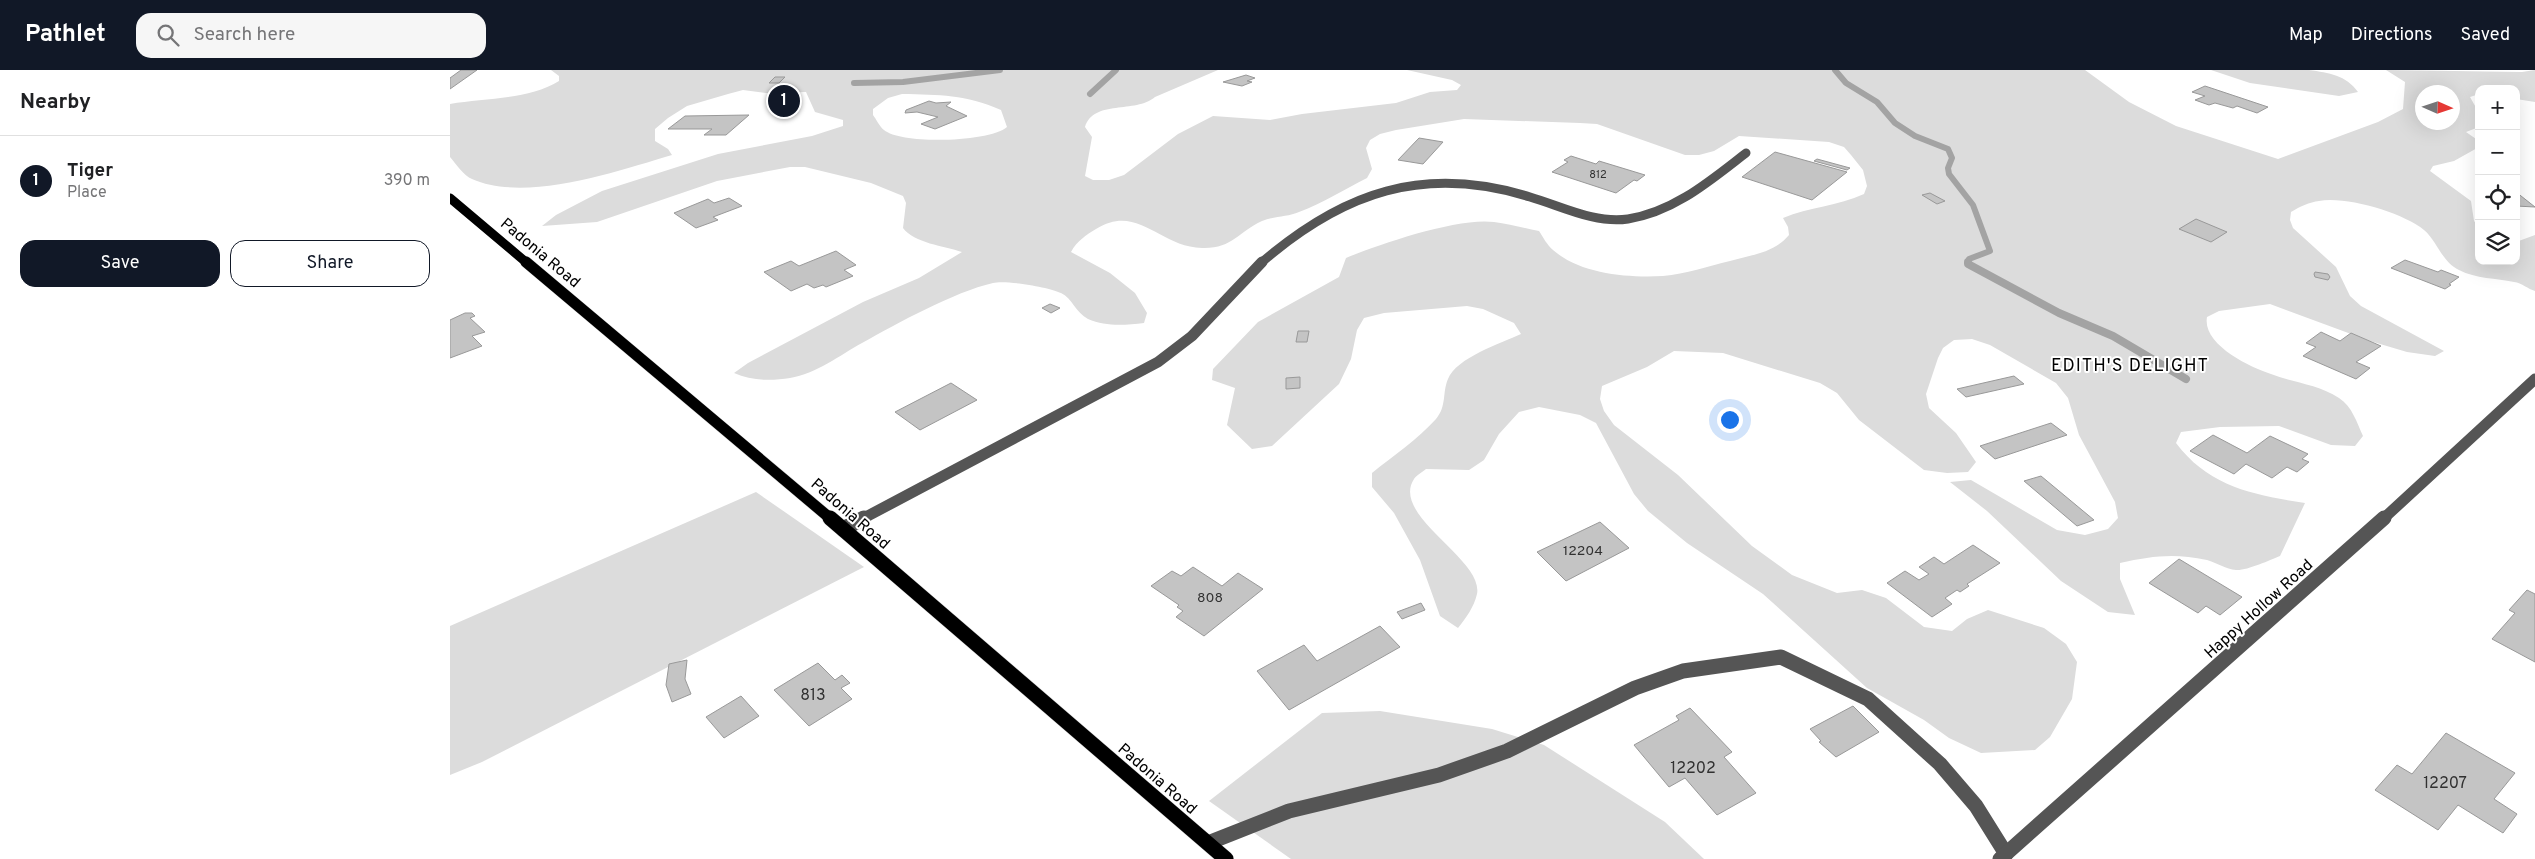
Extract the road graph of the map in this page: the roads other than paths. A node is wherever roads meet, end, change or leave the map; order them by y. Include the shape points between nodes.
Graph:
1 (1746, 153) dead end
2 (450, 198) edge
3 (2535, 379) edge
4 (843, 529) junction
5 (1208, 843) junction
6 (2003, 856) edge
7 (1226, 859) edge

1 - 4 street via 1674,204 1630,219 1608,220 1591,216 1473,182 1426,182 1402,186 1353,202 1265,258 1190,338 1163,359
2 - 4 main road, Padonia Road
3 - 6 street, Happy Hollow Road via 2340,558
4 - 5 main road, Padonia Road
5 - 6 street via 1289,810 1439,775 1507,751 1635,688 1683,671 1781,657 1868,699 1940,764 1976,806
5 - 7 main road, Padonia Road

